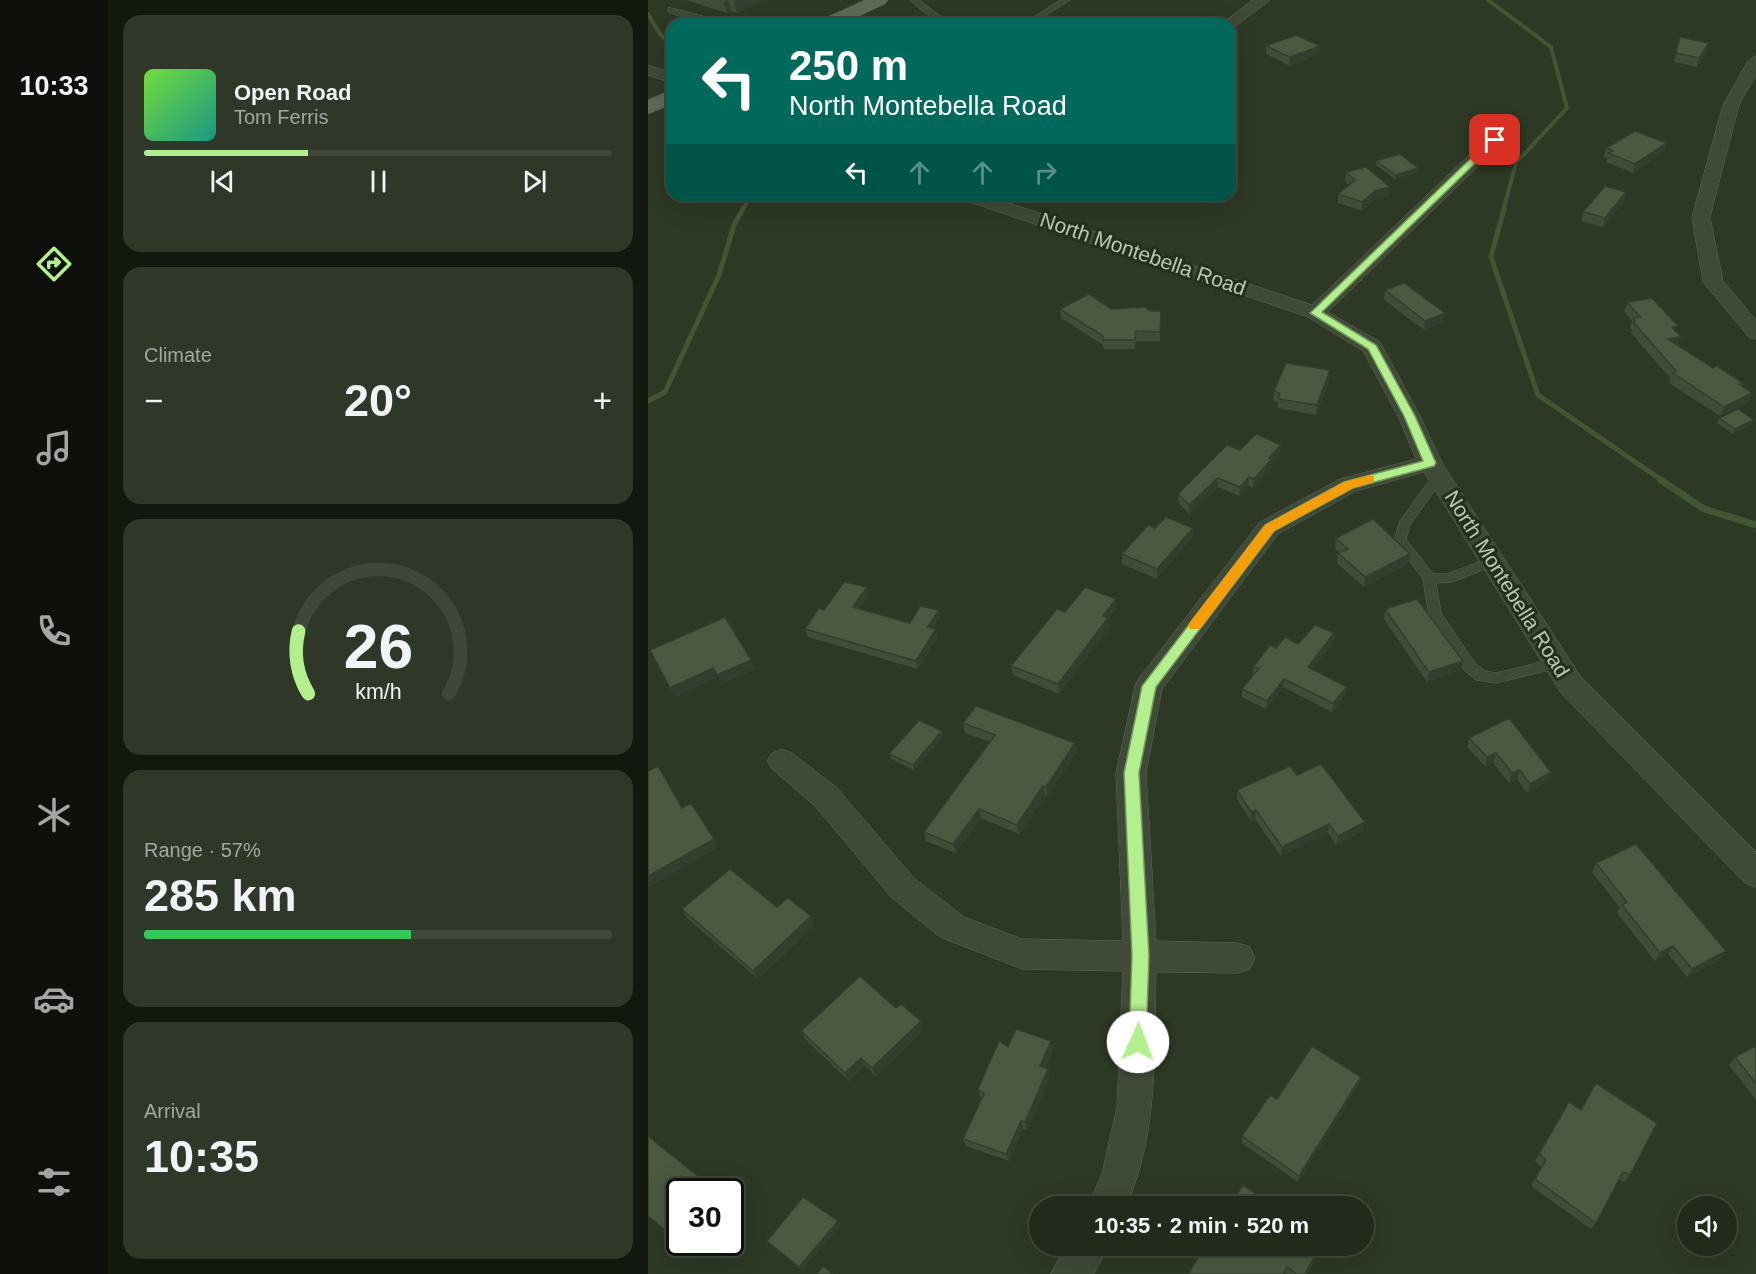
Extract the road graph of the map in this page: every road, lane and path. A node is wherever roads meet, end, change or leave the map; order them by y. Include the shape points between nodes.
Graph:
1 (879, 0) edge
2 (914, 0) edge
3 (1066, 0) edge
4 (1263, 0) edge
5 (671, 10) dead end
6 (698, 18) edge
7 (840, 18) edge
8 (938, 18) edge
9 (1037, 18) edge
10 (1236, 19) edge
11 (1756, 61) edge
12 (648, 70) edge
13 (666, 76) edge
14 (666, 99) edge
15 (648, 108) edge
16 (1495, 140) dead end
17 (985, 201) edge
18 (1315, 313) junction
19 (1756, 333) edge
20 (1434, 470) junction
21 (1492, 561) junction
22 (1429, 578) junction
23 (1557, 663) junction
24 (782, 761) dead end
25 (1756, 873) edge
26 (1140, 956) junction
27 (1238, 958) dead end
28 (1111, 1196) edge
29 (1083, 1256) edge
30 (1071, 1274) edge

1 - 7 main road
2 - 8 lane
3 - 9 lane
4 - 10 street
5 - 6 lane
11 - 19 street via 1731,105 1701,218 1713,282
12 - 13 street
14 - 15 main road
16 - 18 street
17 - 18 street, North Montebella Road
18 - 20 street, North Montebella Road via 1372,347
20 - 21 street, North Montebella Road
20 - 22 lane via 1404,524 1400,540
20 - 26 street via 1348,485 1269,528 1149,686 1131,773
21 - 22 lane via 1448,579
21 - 23 street, North Montebella Road
22 - 23 lane via 1434,614 1469,666 1481,676 1496,678
23 - 25 street, North Montebella Road via 1571,686
24 - 26 street via 826,797 903,888 952,927 1022,954
26 - 27 street
26 - 28 street via 1135,1107 1120,1177
29 - 30 street

